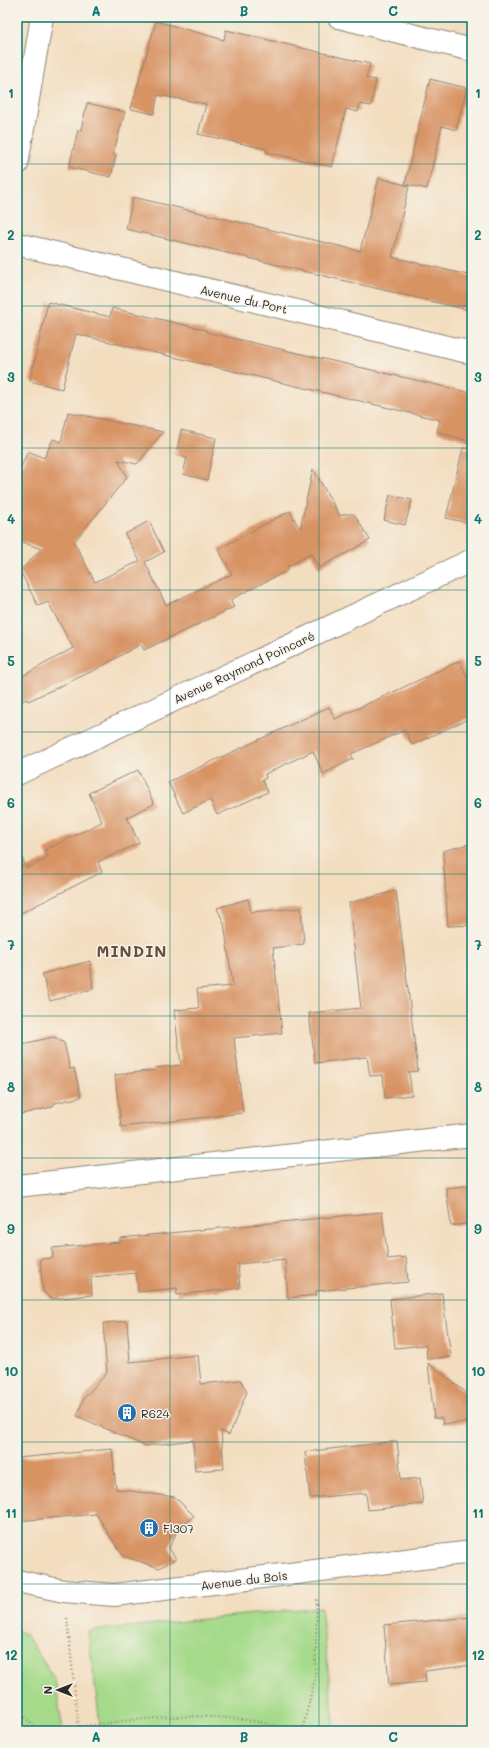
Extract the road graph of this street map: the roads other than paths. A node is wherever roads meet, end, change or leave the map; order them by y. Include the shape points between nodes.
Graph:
1 (42, 17) edge
2 (339, 17) edge
3 (472, 50) edge
4 (17, 164) edge
5 (17, 244) edge
6 (472, 353) edge
7 (472, 560) edge
8 (17, 774) edge
9 (472, 1135) edge
10 (17, 1186) edge
11 (472, 1552) edge
12 (17, 1581) edge

1 - 4 street
2 - 3 street
5 - 6 street, Avenue du Port
7 - 8 street, Avenue Raymond Poincaré
9 - 10 street
11 - 12 street, Avenue du Bois via 114,1595 64,1591

